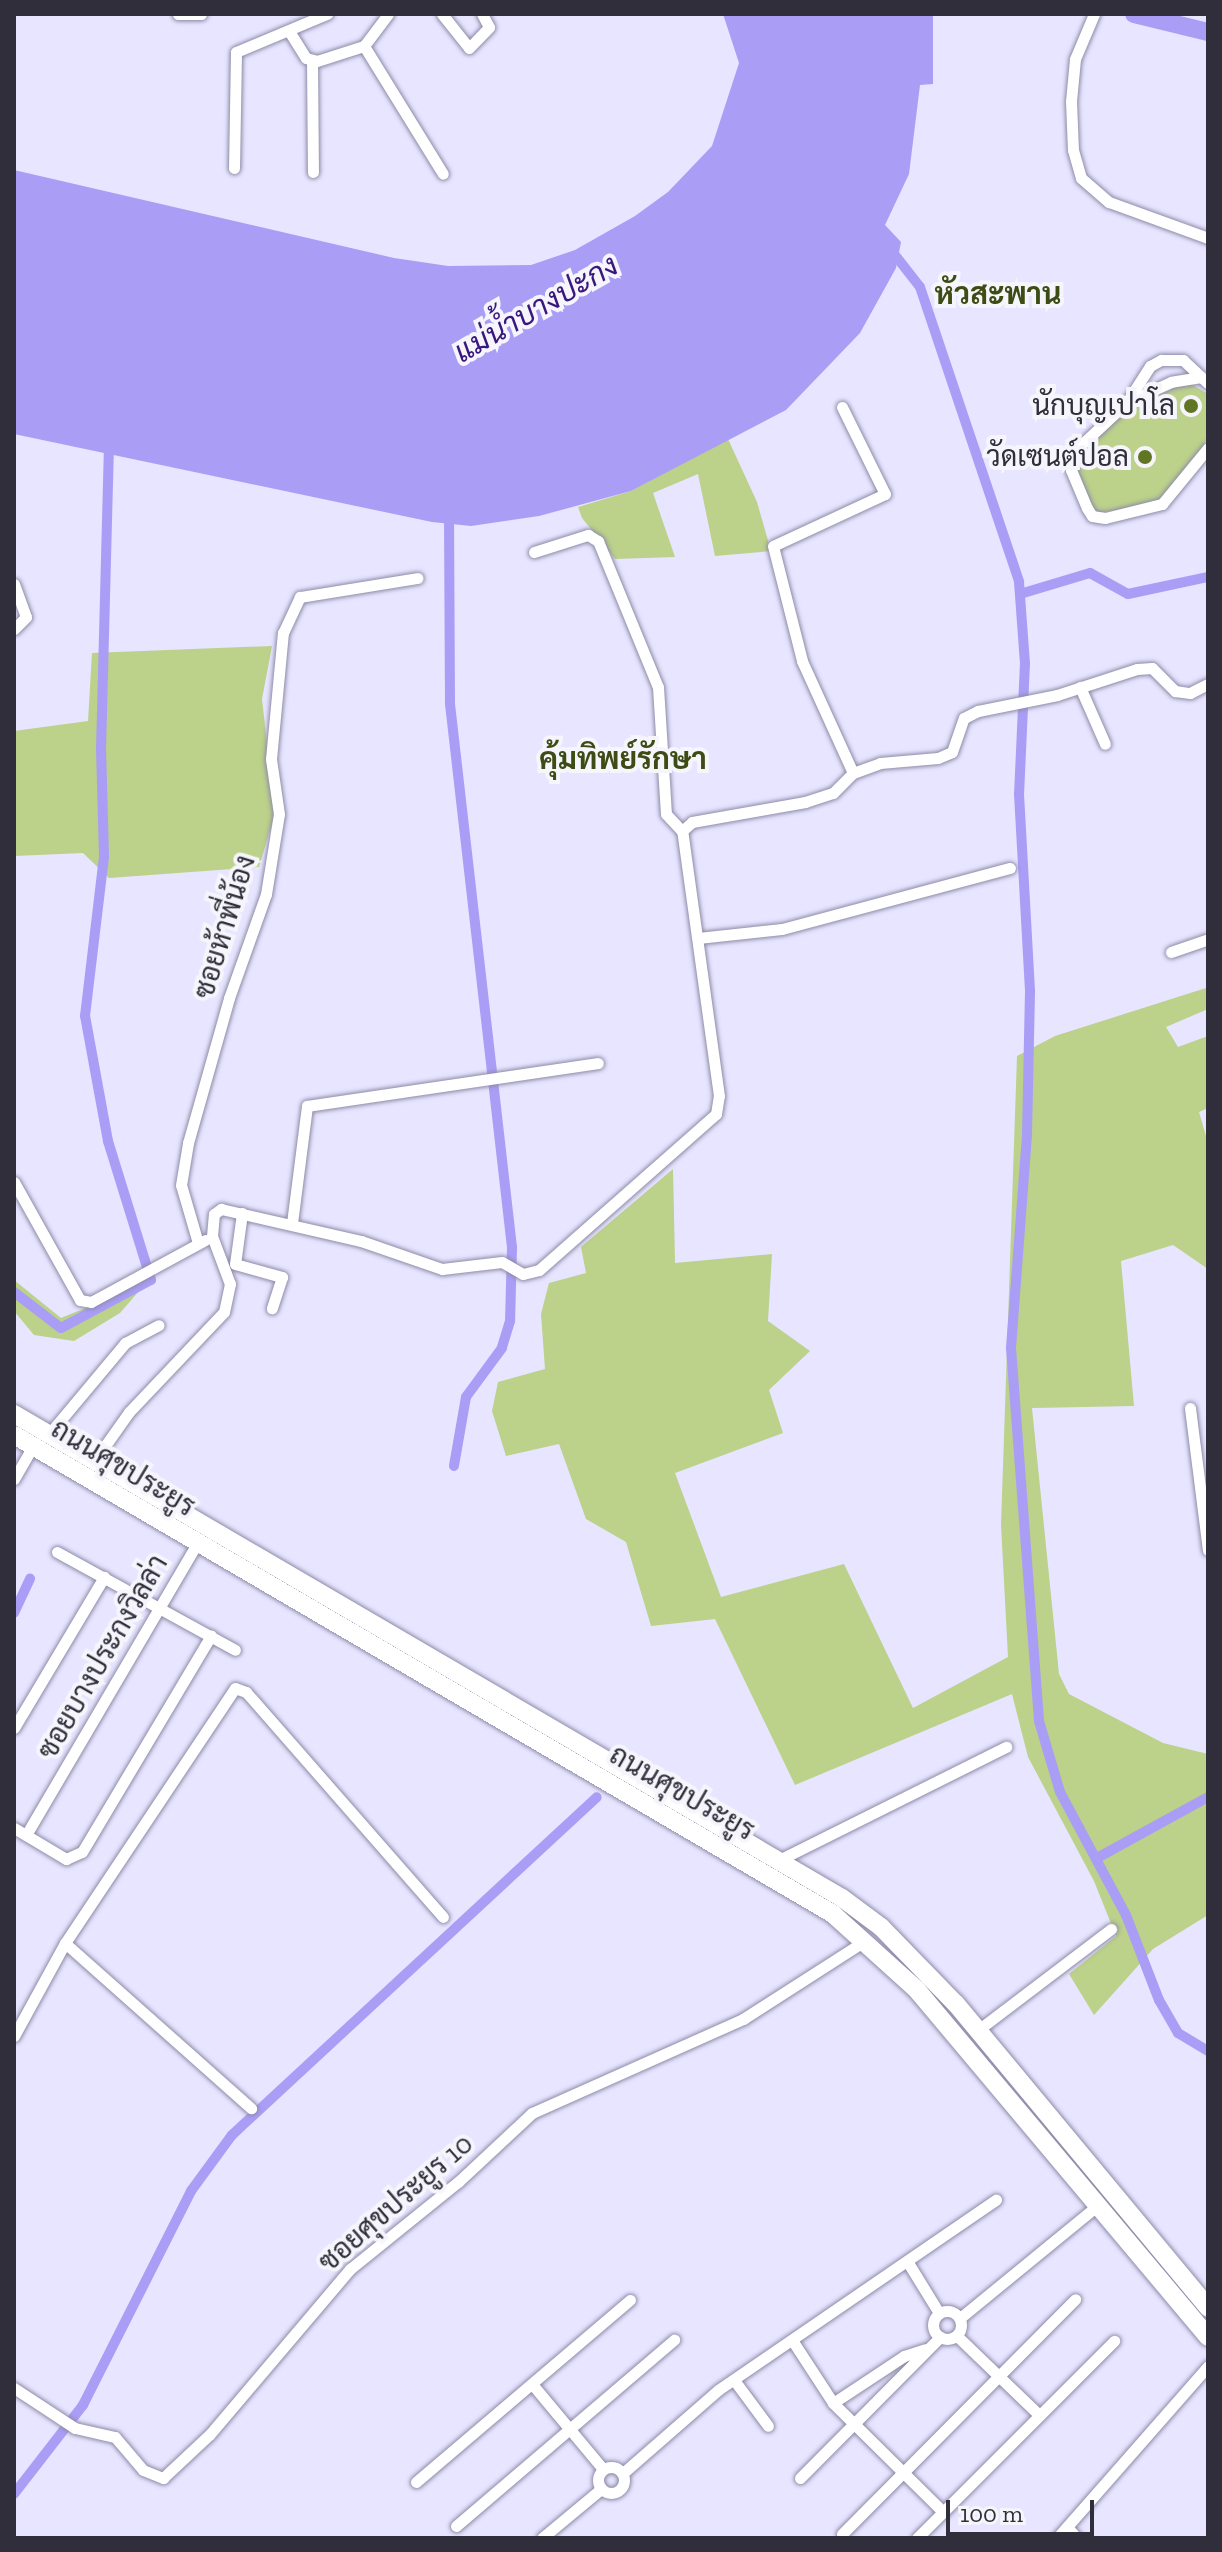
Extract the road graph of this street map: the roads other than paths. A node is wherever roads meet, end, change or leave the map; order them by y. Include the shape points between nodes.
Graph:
1 (178, 14) edge
2 (201, 14) edge
3 (327, 14) edge
4 (388, 14) edge
5 (442, 14) edge
6 (482, 14) edge
7 (1094, 14) edge
8 (289, 31) junction
9 (364, 46) junction
10 (312, 61) junction
11 (234, 168) dead end
12 (313, 172) dead end
13 (443, 174) dead end
14 (1208, 238) edge
15 (1205, 380) edge
16 (1127, 402) junction
17 (842, 407) dead end
18 (1207, 454) edge
19 (534, 552) dead end
20 (417, 578) dead end
21 (14, 584) edge
22 (14, 629) edge
23 (1208, 684) edge
24 (1080, 687) junction
25 (1105, 744) dead end
26 (853, 773) junction
27 (682, 831) junction
28 (1010, 868) dead end
29 (698, 938) junction
30 (1208, 939) edge
31 (1171, 952) dead end
32 (598, 1063) dead end
33 (14, 1182) edge
34 (242, 1213) junction
35 (292, 1223) junction
36 (212, 1236) junction
37 (198, 1243) junction
38 (229, 1265) junction
39 (272, 1308) dead end
40 (159, 1325) dead end
41 (1190, 1408) dead end
42 (14, 1414) edge
43 (49, 1434) junction
44 (14, 1435) edge
45 (33, 1446) junction
46 (95, 1460) junction
47 (14, 1479) edge
48 (201, 1537) junction
49 (1208, 1550) edge
50 (57, 1552) dead end
51 (104, 1577) junction
52 (159, 1608) junction
53 (211, 1636) junction
54 (235, 1650) dead end
55 (14, 1728) edge
56 (1006, 1747) dead end
57 (14, 1828) edge
58 (26, 1835) junction
59 (779, 1860) junction
60 (443, 1917) dead end
61 (1111, 1929) dead end
62 (866, 1940) junction
63 (65, 1943) junction
64 (978, 2030) junction
65 (14, 2036) edge
66 (251, 2108) dead end
67 (996, 2200) dead end
68 (1098, 2205) junction
69 (907, 2261) junction
70 (1161, 2266) junction
71 (1075, 2299) dead end
72 (630, 2300) dead end
73 (1208, 2308) edge
74 (939, 2313) junction
75 (960, 2318) junction
76 (957, 2336) junction
77 (940, 2337) junction
78 (1208, 2337) edge
79 (674, 2340) dead end
80 (792, 2340) junction
81 (1114, 2341) dead end
82 (926, 2349) junction
83 (1208, 2366) edge
84 (998, 2374) junction
85 (734, 2380) junction
86 (532, 2384) junction
87 (14, 2388) edge
88 (833, 2403) junction
89 (1039, 2415) junction
90 (854, 2424) junction
91 (768, 2426) dead end
92 (570, 2428) junction
93 (603, 2469) junction
94 (901, 2472) junction
95 (623, 2473) junction
96 (800, 2478) dead end
97 (416, 2482) dead end
98 (601, 2489) junction
99 (943, 2512) junction
100 (456, 2526) dead end
101 (1067, 2527) junction
102 (842, 2534) dead end
103 (542, 2538) edge
104 (917, 2538) edge
105 (1057, 2538) edge
106 (1077, 2538) edge

1 - 2 street
3 - 8 street
4 - 9 street
5 - 6 street via 469,48 489,27
7 - 14 street via 1083,39 1071,101 1073,150 1081,178 1109,202
8 - 10 street
8 - 11 street via 235,55
9 - 10 street
9 - 13 street
10 - 12 street
15 - 16 street via 1171,382
15 - 16 street via 1183,360 1161,360 1150,366
16 - 18 street via 1071,458 1077,488 1092,516 1162,504
17 - 26 street via 885,494 773,546 802,661
19 - 27 street via 588,535 598,541 658,687 666,814
20 - 37 street, ซอยห้าพี่น้อง via 300,597 283,633 272,745 279,814 266,894 229,998 181,1185
21 - 22 street via 26,617
23 - 24 street via 1190,693 1175,691 1152,668
24 - 25 street
24 - 26 street via 964,718 952,752 880,763
26 - 27 street via 833,793 692,822
27 - 29 street
28 - 29 street via 782,929
29 - 35 street via 719,1096 716,1114 539,1270 523,1274 502,1262 442,1269
30 - 31 street
32 - 35 street via 307,1106
33 - 37 street via 80,1300 91,1302
34 - 35 street
34 - 36 street via 221,1209 214,1214
34 - 38 street
36 - 37 street
36 - 38 street
38 - 39 street via 282,1277
38 - 46 street via 231,1296 224,1312 129,1412
40 - 43 street via 125,1343
41 - 49 street
42 - 43 main road, ถนนศุขประยูร
43 - 46 main road, ถนนศุขประยูร
44 - 45 main road, ถนนศุขประยูร
45 - 47 street
45 - 48 main road, ถนนศุขประยูร
46 - 48 main road, ถนนศุขประยูร
48 - 52 street, ซอยบางประกงวิลล่า
48 - 59 main road, ถนนศุขประยูร
48 - 62 main road, ถนนศุขประยูร
50 - 51 street
51 - 52 street
51 - 55 street
52 - 53 street
52 - 58 street, ซอยบางประกงวิลล่า
53 - 54 street
53 - 58 street via 82,1852 66,1859
56 - 59 street
57 - 58 street
59 - 64 main road, ถนนศุขประยูร via 881,1927
60 - 63 street via 246,1692 235,1688
61 - 64 street
62 - 68 main road, ถนนศุขประยูร via 917,1990
62 - 87 street, ซอยศุขประยูร 10 via 766,2007 532,2113 458,2182 350,2269 210,2434 169,2474 152,2477 115,2437 75,2428
63 - 65 street
63 - 66 street
64 - 70 main road, ถนนศุขประยูร
67 - 69 street
68 - 70 main road, ถนนศุขประยูร
68 - 75 street via 1053,2243 1035,2251
69 - 74 street
69 - 80 street
70 - 73 main road, ถนนศุขประยูร
70 - 78 main road, ถนนศุขประยูร
71 - 84 street
72 - 86 street
74 - 75 street via 953,2312
74 - 77 street via 933,2325
75 - 76 street
76 - 77 street
76 - 84 street
77 - 82 street
79 - 92 street
80 - 85 street
80 - 88 street
81 - 89 street
82 - 88 street via 904,2356
82 - 90 street
83 - 101 street
84 - 89 street
84 - 94 street
85 - 91 street
85 - 95 street
86 - 92 street
86 - 97 street
88 - 90 street
89 - 99 street
90 - 94 street
90 - 96 street
92 - 93 street
92 - 100 street
93 - 95 street via 612,2466
93 - 98 street
94 - 99 street
94 - 102 street
95 - 98 street via 625,2482 617,2492
98 - 103 street
99 - 104 street
101 - 105 street
101 - 106 street

